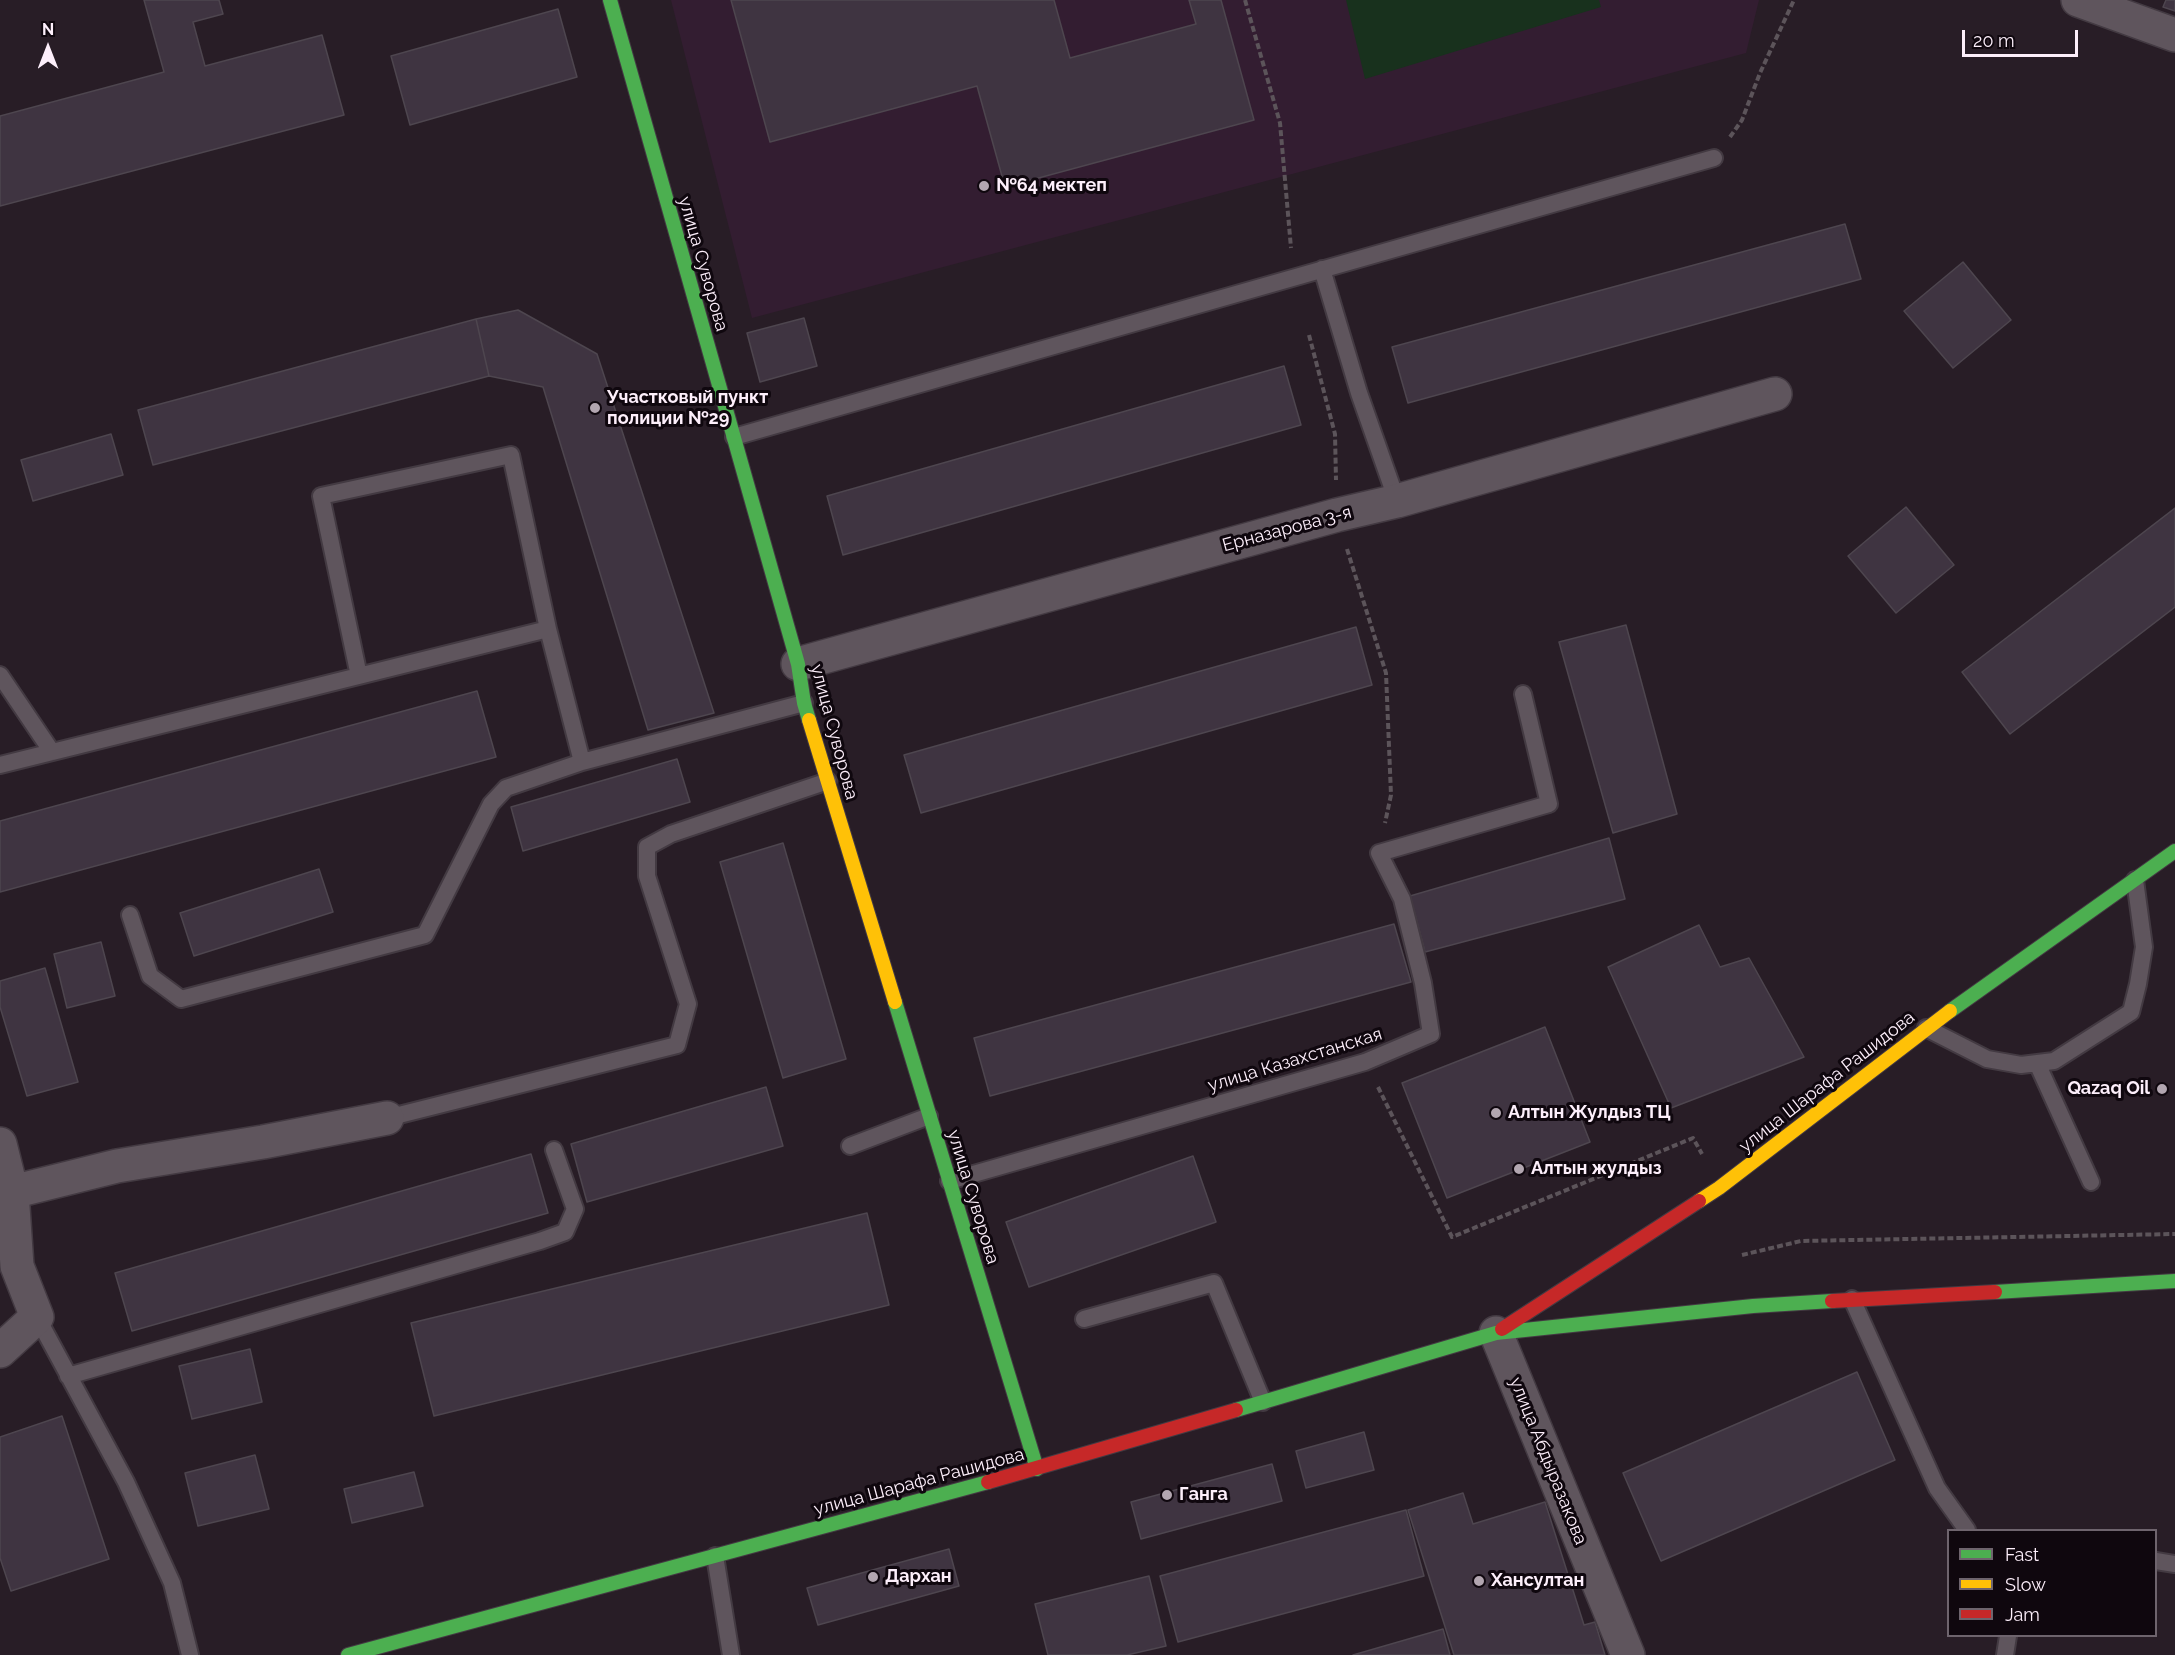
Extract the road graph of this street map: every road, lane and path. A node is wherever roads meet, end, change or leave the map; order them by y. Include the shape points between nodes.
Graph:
1 (610, 0) edge
2 (1245, 0) edge
3 (1794, 0) edge
4 (2078, 0) edge
5 (2175, 35) edge
6 (1714, 158) joint
7 (1322, 269) junction
8 (1293, 277) junction
9 (1309, 333) dead end
10 (1775, 394) dead end
11 (734, 437) junction
12 (1397, 501) junction
13 (1337, 515) junction
14 (548, 629) junction
15 (798, 664) junction
16 (0, 675) edge
17 (359, 676) junction
18 (1523, 694) dead end
19 (804, 703) junction
20 (52, 752) junction
21 (582, 762) junction
22 (0, 765) edge
23 (828, 781) junction
24 (2175, 851) edge
25 (1379, 853) junction
26 (2135, 880) junction
27 (130, 915) dead end
28 (1926, 1028) junction
29 (1365, 1062) junction
30 (2037, 1063) junction
31 (929, 1116) junction
32 (387, 1118) joint
33 (0, 1144) edge
34 (850, 1146) dead end
35 (554, 1150) dead end
36 (949, 1181) junction
37 (2091, 1182) dead end
38 (1719, 1188) junction
39 (12, 1192) junction
40 (2175, 1234) edge
41 (1742, 1255) dead end
42 (2175, 1281) edge
43 (1852, 1299) junction
44 (37, 1317) junction
45 (1084, 1319) dead end
46 (1496, 1333) junction
47 (0, 1350) edge
48 (68, 1376) junction
49 (1263, 1402) junction
50 (1037, 1469) junction
51 (1966, 1529) edge
52 (715, 1556) junction
53 (2157, 1561) edge
54 (2175, 1564) edge
55 (2008, 1637) edge
56 (393, 1649) edge
57 (190, 1655) edge
58 (348, 1655) edge
59 (731, 1655) edge
60 (1628, 1655) edge
61 (2005, 1655) edge

1 - 11 main road, улица Суворова
2 - 8 path via 1280,123
3 - 6 path via 1742,120
4 - 5 street
6 - 7 lane
7 - 8 lane
7 - 12 lane
8 - 11 lane
9 - 13 path via 1335,434
10 - 12 street, Ерназарова 3-я
11 - 15 main road, улица Суворова
12 - 13 street, Ерназарова 3-я
13 - 15 street, Ерназарова 3-я
13 - 25 path via 1386,673 1391,795
14 - 17 lane
14 - 17 lane via 511,455 321,495
14 - 21 lane
15 - 19 main road, улица Суворова
16 - 20 lane
17 - 20 lane
18 - 25 lane via 1549,804
19 - 21 lane
19 - 23 main road, улица Суворова
20 - 22 lane
21 - 27 lane via 506,788 491,804 425,935 181,999 150,976
23 - 31 main road, улица Суворова
23 - 32 lane via 671,834 647,847 647,876 687,1004 677,1044
24 - 26 main road, улица Шарафа Рашидова
25 - 29 lane, улица Казахстанская via 1402,899 1423,982 1431,1034
26 - 28 main road, улица Шарафа Рашидова
26 - 30 lane via 2144,947 2131,1012 2054,1061
28 - 30 lane via 1988,1059 2021,1065
28 - 38 main road, улица Шарафа Рашидова
29 - 36 lane, улица Казахстанская
29 - 38 path via 1452,1237 1693,1138
30 - 37 lane
31 - 34 lane
31 - 36 main road, улица Суворова
32 - 39 street via 117,1166
33 - 39 street
35 - 48 lane via 575,1209 565,1232
36 - 50 main road, улица Суворова
38 - 46 main road, улица Шарафа Рашидова
39 - 44 street via 17,1266
40 - 41 path via 1800,1241
42 - 43 main road, улица Шарафа Рашидова
43 - 46 main road, улица Шарафа Рашидова
43 - 51 lane via 1937,1488
44 - 47 street
44 - 48 lane
45 - 49 lane via 1214,1283
46 - 49 main road, улица Шарафа Рашидова
46 - 60 street, улица Абдыразакова
48 - 57 lane via 126,1482 172,1583
49 - 50 main road, улица Шарафа Рашидова
50 - 52 main road, улица Шарафа Рашидова
52 - 56 main road, улица Шарафа Рашидова
52 - 59 lane
53 - 54 lane
55 - 61 lane
56 - 58 main road, улица Шарафа Рашидова

